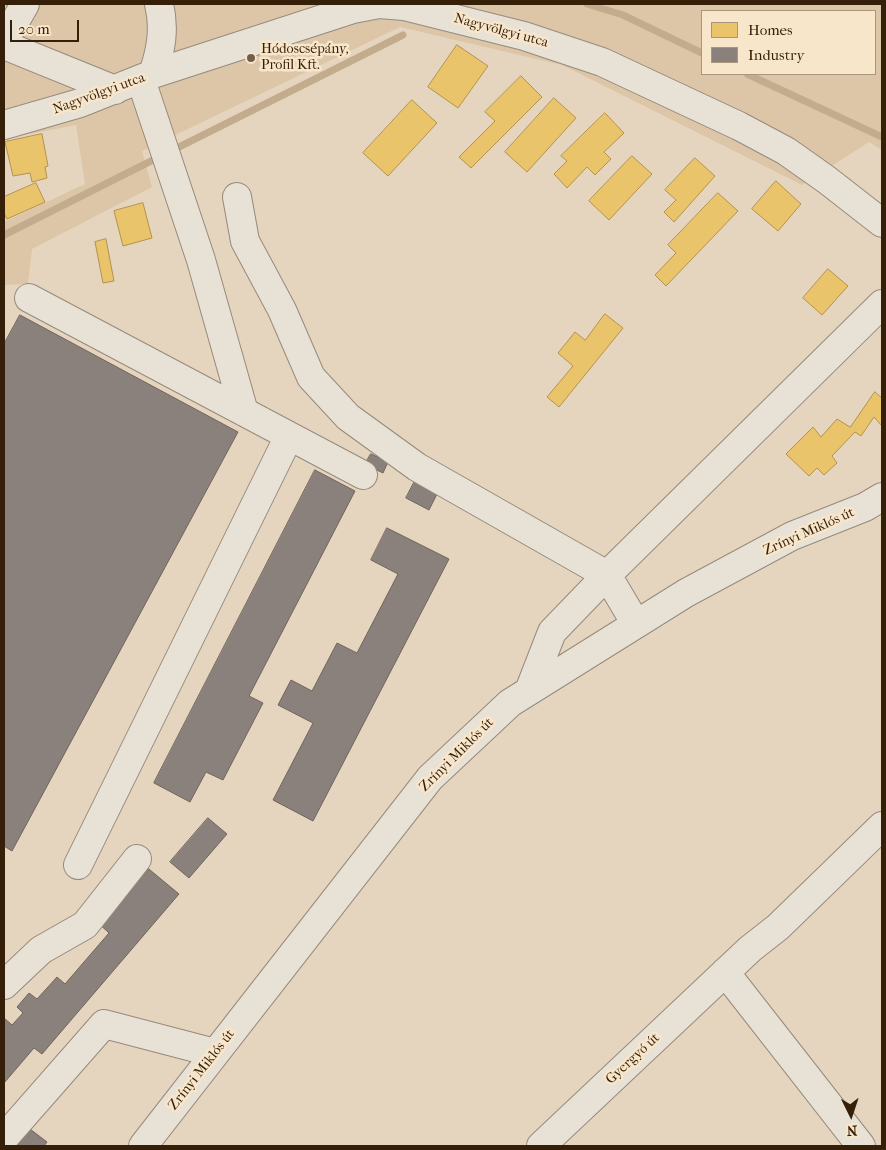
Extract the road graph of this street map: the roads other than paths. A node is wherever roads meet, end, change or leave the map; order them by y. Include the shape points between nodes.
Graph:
1 (25, 4) edge
2 (159, 4) edge
3 (4, 41) edge
4 (4, 45) edge
5 (147, 77) junction
6 (115, 90) junction
7 (4, 125) edge
8 (237, 197) dead end
9 (882, 223) edge
10 (29, 298) dead end
11 (882, 304) edge
12 (244, 412) junction
13 (289, 436) junction
14 (362, 475) dead end
15 (882, 497) edge
16 (607, 575) junction
17 (636, 624) junction
18 (529, 691) junction
19 (882, 826) edge
20 (137, 859) dead end
21 (78, 865) dead end
22 (725, 972) junction
23 (4, 985) edge
24 (215, 1053) junction
25 (4, 1138) edge
26 (143, 1146) edge
27 (541, 1146) edge
28 (861, 1146) edge

1 - 3 street
2 - 5 street via 163,35 160,54
4 - 6 street
5 - 6 street, Nagyvölgyi utca
5 - 9 street, Nagyvölgyi utca via 353,8 379,4 404,6 524,36 602,62 786,150
5 - 12 street via 159,137 201,260
6 - 7 street, Nagyvölgyi utca
8 - 16 street via 245,241 282,310 311,377 348,418 416,467
10 - 12 street
11 - 16 street
12 - 13 street
13 - 14 street
13 - 21 street
15 - 17 street, Zrínyi Miklós út via 865,508 792,536
16 - 17 street
16 - 18 street via 552,632
17 - 18 street, Zrínyi Miklós út
18 - 24 street, Zrínyi Miklós út via 510,703 430,778
19 - 22 street, Gyergyó út via 778,928
20 - 23 street via 85,925 41,950
22 - 27 street, Gyergyó út
22 - 28 street
24 - 25 street via 104,1024
24 - 26 street, Zrínyi Miklós út

